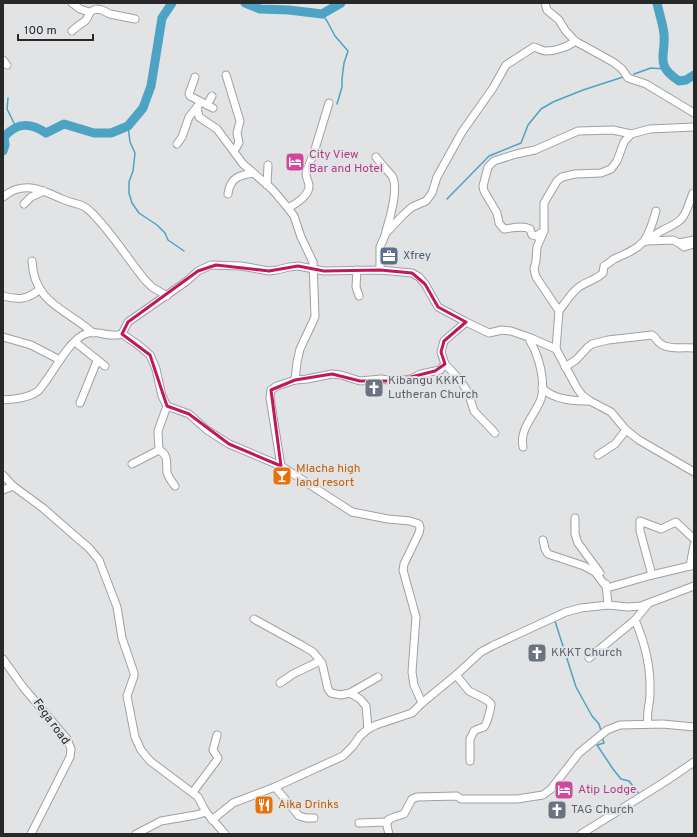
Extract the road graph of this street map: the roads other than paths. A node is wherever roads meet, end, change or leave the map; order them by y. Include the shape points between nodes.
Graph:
1 (72, 3) edge
2 (545, 3) edge
3 (89, 12) junction
4 (135, 20) dead end
5 (72, 31) dead end
6 (575, 41) junction
7 (226, 75) dead end
8 (195, 77) dead end
9 (212, 96) dead end
10 (329, 102) dead end
11 (204, 105) junction
12 (694, 113) edge
13 (694, 127) edge
14 (631, 134) junction
15 (177, 144) dead end
16 (234, 151) junction
17 (376, 157) dead end
18 (268, 165) dead end
19 (253, 174) junction
20 (267, 185) junction
21 (44, 191) junction
22 (693, 193) edge
23 (228, 194) dead end
24 (3, 196) edge
25 (24, 204) dead end
26 (288, 208) junction
27 (656, 211) dead end
28 (544, 232) junction
29 (386, 233) junction
30 (694, 240) edge
31 (644, 242) junction
32 (679, 243) junction
33 (694, 244) edge
34 (32, 261) dead end
35 (313, 270) junction
36 (357, 270) junction
37 (380, 270) junction
38 (40, 289) junction
39 (3, 296) edge
40 (167, 296) junction
41 (359, 296) dead end
42 (559, 311) junction
43 (466, 322) junction
44 (93, 333) junction
45 (122, 334) junction
46 (3, 337) edge
47 (530, 341) dead end
48 (74, 342) junction
49 (694, 348) edge
50 (556, 350) junction
51 (60, 360) junction
52 (97, 361) junction
53 (445, 364) junction
54 (105, 366) dead end
55 (564, 367) junction
56 (296, 380) junction
57 (542, 388) junction
58 (3, 400) edge
59 (590, 401) junction
60 (80, 403) dead end
61 (167, 406) junction
62 (626, 430) junction
63 (495, 433) dead end
64 (523, 447) dead end
65 (159, 450) junction
66 (598, 456) dead end
67 (132, 464) dead end
68 (281, 466) junction
69 (694, 472) edge
70 (3, 475) edge
71 (13, 486) junction
72 (175, 486) dead end
73 (3, 490) edge
74 (575, 518) dead end
75 (694, 539) edge
76 (543, 540) dead end
77 (694, 545) edge
78 (692, 566) edge
79 (652, 575) junction
80 (694, 586) edge
81 (607, 588) junction
82 (648, 604) junction
83 (608, 605) junction
84 (254, 619) dead end
85 (635, 620) junction
86 (589, 658) dead end
87 (3, 659) edge
88 (320, 661) junction
89 (456, 675) junction
90 (378, 677) dead end
91 (280, 683) dead end
92 (350, 693) junction
93 (422, 702) junction
94 (648, 724) junction
95 (694, 726) edge
96 (368, 729) junction
97 (217, 735) dead end
98 (470, 761) dead end
99 (694, 762) edge
100 (275, 787) junction
101 (192, 792) junction
102 (206, 812) junction
103 (314, 818) dead end
104 (212, 820) junction
105 (387, 822) junction
106 (359, 823) dead end
107 (147, 832) edge
108 (31, 834) edge
109 (136, 834) edge
110 (225, 834) edge
111 (389, 834) edge
112 (581, 834) edge

1 - 3 street
2 - 6 street via 547,10
3 - 4 street via 102,10
3 - 5 street via 85,21
6 - 12 street via 613,62 628,78 646,84
6 - 29 street via 550,51 534,47 508,63 462,132 437,177 432,193 426,201 412,207
7 - 16 street via 240,121 237,133 239,143
8 - 11 street via 189,94
9 - 11 street
10 - 26 street via 306,173 309,190
11 - 15 street via 189,117
11 - 16 street via 199,117 217,129
13 - 14 street via 650,129
14 - 28 street via 624,142 611,169 601,173 564,176 557,181 544,203
14 - 28 street via 601,129 578,131 535,150 490,164 484,191 497,213 501,227 527,228 536,236
16 - 19 street
17 - 29 street via 394,181 394,204
18 - 20 street
19 - 20 street
19 - 23 street via 237,178 231,183
20 - 26 street
21 - 24 street via 20,187
21 - 25 street via 31,197
21 - 40 street via 78,203 91,212 145,280
22 - 31 street via 684,217 678,223
26 - 35 street via 311,256
27 - 31 street
28 - 42 street via 537,247 535,273
29 - 37 street via 380,247
30 - 32 street
31 - 32 street via 673,240
31 - 42 street via 604,266 603,273 577,288
32 - 33 street via 684,247
34 - 38 street
35 - 36 street
35 - 40 street via 298,266 273,271 211,265 198,271
35 - 56 street via 315,317 300,349
36 - 37 street
36 - 41 street via 356,288
37 - 43 street via 412,273 419,277 438,307
38 - 39 street via 25,298
38 - 44 street via 53,305 84,324
40 - 45 street via 128,322
42 - 50 street
43 - 50 street via 489,333 511,331
43 - 53 street via 444,340 441,352
44 - 45 street
44 - 48 street via 84,334
45 - 61 street via 150,355
46 - 51 street via 31,345
47 - 57 street via 540,366
48 - 51 street
48 - 52 street
49 - 55 street via 666,347 652,335 629,337 592,344 576,360
50 - 55 street
51 - 58 street via 39,390 24,397
52 - 54 street
52 - 60 street
53 - 56 street via 440,370 395,381 360,380 332,374
53 - 63 street via 468,392 474,411
55 - 59 street via 576,388
56 - 68 street via 273,388 270,393
57 - 59 street via 557,397
57 - 64 street via 541,398 528,421
59 - 62 street via 611,412
61 - 65 street via 158,431
61 - 68 street via 189,414 229,444
62 - 66 street via 614,444
62 - 69 street via 644,444
65 - 67 street
65 - 72 street via 166,457 167,473
68 - 93 street via 352,512 418,524 419,534 403,570 416,617 412,672 414,685
70 - 71 street
71 - 73 street
71 - 101 street via 89,548 99,560 118,607 122,638 134,673 127,696 135,737 150,761
74 - 81 street via 578,543 603,576
75 - 79 street via 676,522 661,529 640,521 640,531
76 - 81 street via 548,554 595,572
77 - 78 street
78 - 79 street
79 - 81 street
80 - 82 street
81 - 83 street
82 - 83 street via 633,607
82 - 85 street
83 - 89 street via 581,608 549,619 484,651
84 - 88 street via 308,648
85 - 86 street
85 - 94 street via 643,639 648,664
87 - 108 street, Fega road via 67,740 71,749 70,757
88 - 91 street
88 - 92 street via 331,693
89 - 93 street
89 - 98 street via 469,691 491,704 484,727 474,731 470,739
90 - 92 street
92 - 96 street via 366,706
93 - 96 street via 412,713
94 - 95 street
94 - 105 street via 620,725 608,730 579,753 551,789 543,795 494,799 461,799 457,796 417,797 412,799 404,814
96 - 100 street via 344,756
97 - 101 street via 213,750 218,758
99 - 112 street
100 - 103 street via 299,816
100 - 104 street via 233,803
101 - 102 street via 201,801
102 - 104 street
102 - 107 street via 196,816 160,821
104 - 110 street
105 - 106 street
105 - 111 street
107 - 109 street

